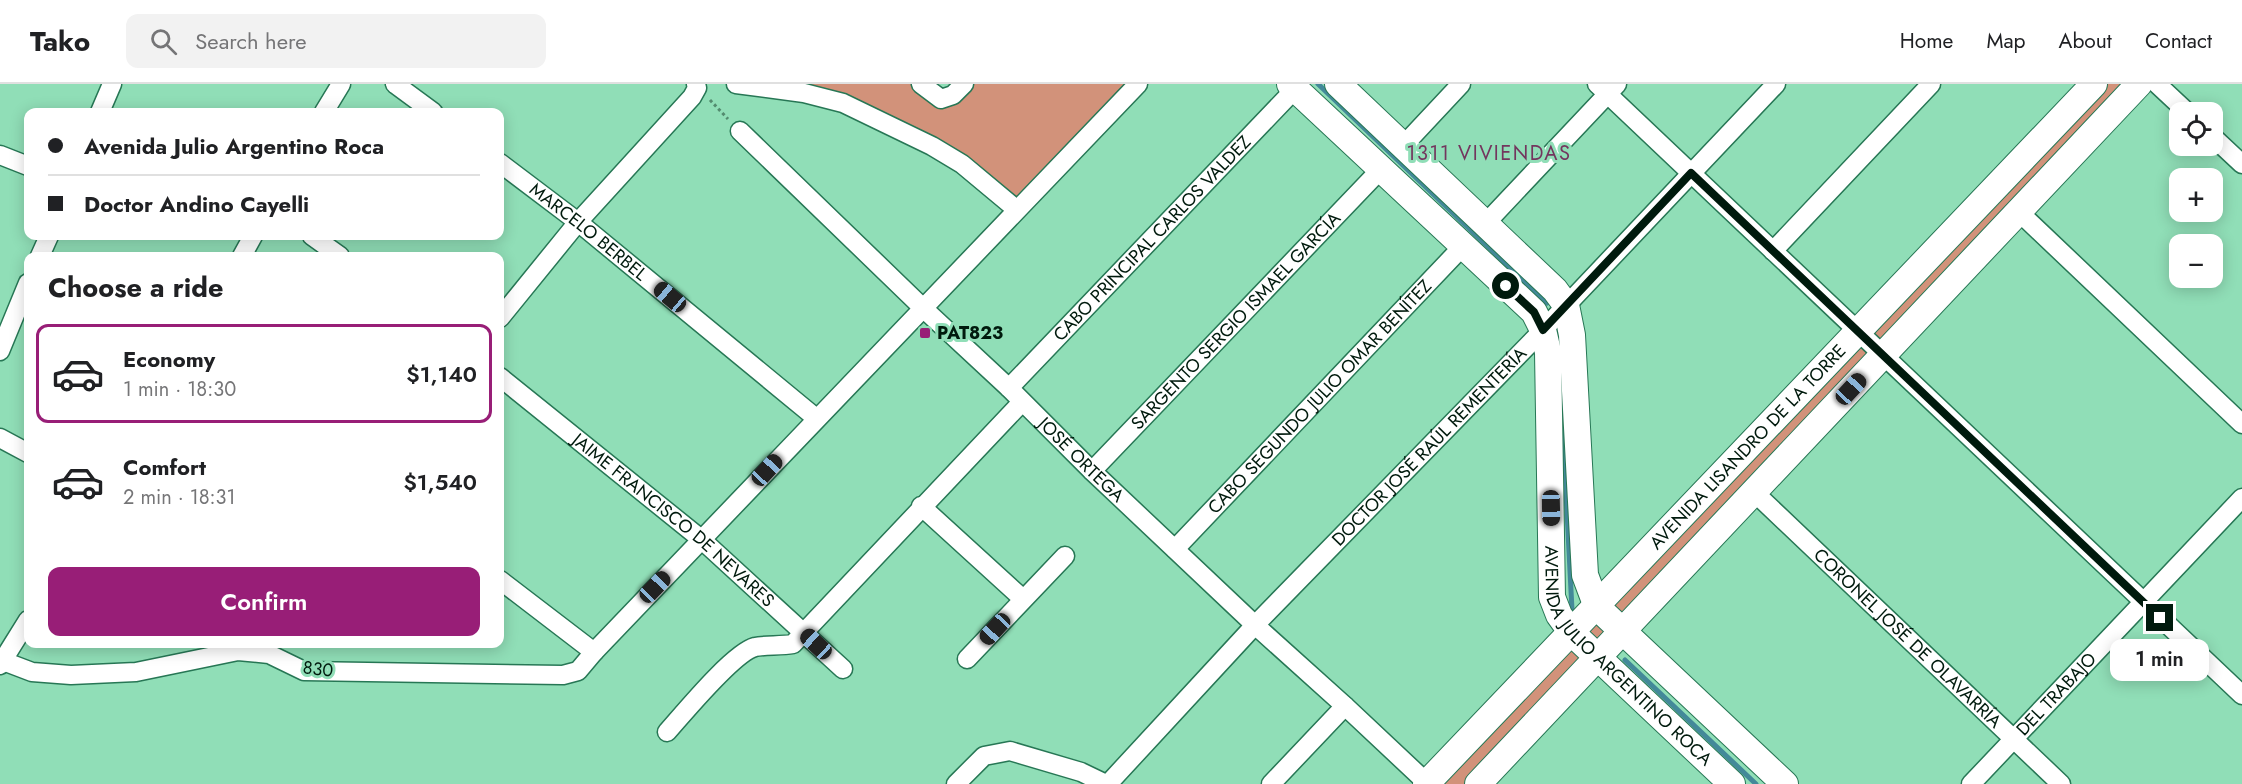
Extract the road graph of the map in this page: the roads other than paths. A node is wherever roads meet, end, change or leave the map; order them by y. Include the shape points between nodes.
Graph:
1 (112, 84) edge
2 (341, 84) edge
3 (395, 84) edge
4 (736, 84) edge
5 (921, 84) edge
6 (964, 84) edge
7 (1138, 84) edge
8 (1338, 84) edge
9 (1461, 84) edge
10 (1776, 84) edge
11 (1932, 84) edge
12 (2094, 84) edge
13 (2139, 84) edge
14 (2157, 84) edge
15 (697, 86) edge
16 (1292, 86) edge
17 (1608, 87) edge
18 (2176, 102) edge
19 (102, 108) edge
20 (326, 108) edge
21 (428, 108) edge
22 (740, 131) road end
23 (1403, 146) junction
24 (2223, 146) edge
25 (0, 154) edge
26 (24, 164) edge
27 (2242, 164) edge
28 (504, 166) edge
29 (1381, 169) junction
30 (1691, 173) junction
31 (1017, 209) junction
32 (2018, 211) junction
33 (578, 222) junction
34 (1486, 223) junction
35 (318, 240) edge
36 (1464, 245) junction
37 (1773, 250) junction
38 (334, 252) edge
39 (24, 293) edge
40 (1566, 305) junction
41 (924, 309) junction
42 (504, 313) edge
43 (1543, 330) junction
44 (1858, 332) junction
45 (0, 351) edge
46 (1883, 355) junction
47 (504, 380) edge
48 (1009, 388) junction
49 (1022, 402) junction
50 (816, 418) junction
51 (2242, 424) edge
52 (0, 438) edge
53 (24, 451) edge
54 (1092, 471) junction
55 (1754, 492) junction
56 (2242, 498) edge
57 (921, 506) junction
58 (701, 539) junction
59 (1175, 549) junction
60 (1065, 556) dead end
61 (504, 583) edge
62 (1023, 599) junction
63 (2144, 602) junction
64 (1597, 607) junction
65 (1255, 625) junction
66 (24, 626) edge
67 (1622, 631) junction
68 (803, 632) junction
69 (1572, 633) junction
70 (272, 649) edge
71 (594, 652) junction
72 (1598, 657) junction
73 (967, 659) dead end
74 (1, 663) edge
75 (843, 669) dead end
76 (2242, 696) edge
77 (1346, 706) junction
78 (667, 732) dead end
79 (2014, 739) junction
80 (956, 784) edge
81 (1107, 784) edge
82 (1271, 784) edge
83 (1427, 784) edge
84 (1478, 784) edge
85 (1732, 784) edge
86 (1785, 784) edge
87 (1971, 784) edge
88 (2061, 784) edge

1 - 19 street
2 - 20 street
3 - 21 street
4 - 31 street via 804,93 843,103 962,164
5 - 6 street via 941,99
7 - 31 street, 830
8 - 23 main road, AVENIDA JULIO ARGENTINO ROCA
9 - 23 street
10 - 30 street, DOCTOR JOSÉ RAÚL REMENTERÍA
11 - 37 street
12 - 44 main road, AVENIDA LISANDRO DE LA TORRE
13 - 32 main road, AVENIDA LISANDRO DE LA TORRE
14 - 18 street
15 - 33 street via 692,97
16 - 29 main road, AVENIDA JULIO ARGENTINO ROCA
16 - 48 street, CABO PRINCIPAL CARLOS VALDEZ
17 - 30 street
17 - 34 street
22 - 41 street, JOSÉ ORTEGA
23 - 34 main road, AVENIDA JULIO ARGENTINO ROCA
24 - 27 street
25 - 26 street
28 - 33 street, MARCELO BERBEL
29 - 36 main road, AVENIDA JULIO ARGENTINO ROCA
29 - 54 street, SARGENTO SERGIO ISMAEL GARCÍA
30 - 37 street
30 - 40 street, DOCTOR JOSÉ RAÚL REMENTERÍA
31 - 41 street, 830
32 - 46 main road, AVENIDA LISANDRO DE LA TORRE
32 - 51 street
33 - 42 street
33 - 50 street, MARCELO BERBEL
34 - 40 main road, AVENIDA JULIO ARGENTINO ROCA
35 - 38 street
36 - 43 main road, AVENIDA JULIO ARGENTINO ROCA via 1534,312
36 - 59 street, CABO SEGUNDO JULIO OMAR BENÍTEZ
37 - 44 street
39 - 45 street
40 - 43 street, DOCTOR JOSÉ RAÚL REMENTERÍA
40 - 64 main road, AVENIDA JULIO ARGENTINO ROCA via 1572,335 1585,576
41 - 48 street, JOSÉ ORTEGA
41 - 50 street, 830
43 - 65 street, DOCTOR JOSÉ RAÚL REMENTERÍA
43 - 69 main road, AVENIDA JULIO ARGENTINO ROCA via 1548,352 1552,597
44 - 46 street
44 - 64 main road, AVENIDA LISANDRO DE LA TORRE
46 - 55 main road, AVENIDA LISANDRO DE LA TORRE
46 - 63 street
47 - 58 street, JAIME FRANCISCO DE NEVARES
48 - 49 street, JOSÉ ORTEGA
49 - 54 street, JOSÉ ORTEGA
49 - 57 street
50 - 58 street, 830
52 - 53 street
54 - 59 street, JOSÉ ORTEGA
55 - 67 main road, AVENIDA LISANDRO DE LA TORRE
55 - 79 street, CORONEL JOSÉ DE OLAVARRÍA
56 - 63 street, DEL TRABAJO
57 - 62 street
57 - 68 street
58 - 68 street, JAIME FRANCISCO DE NEVARES
58 - 71 street, 830
59 - 65 street, JOSÉ ORTEGA
60 - 62 street
61 - 71 street
62 - 73 street
63 - 76 street
63 - 79 street, DEL TRABAJO
64 - 67 main road, AVENIDA JULIO ARGENTINO ROCA
64 - 69 main road, AVENIDA LISANDRO DE LA TORRE
65 - 77 street, JOSÉ ORTEGA
65 - 81 street, DOCTOR JOSÉ RAÚL REMENTERÍA
66 - 74 street
67 - 72 main road, AVENIDA LISANDRO DE LA TORRE
67 - 86 main road, AVENIDA JULIO ARGENTINO ROCA
68 - 75 street, JAIME FRANCISCO DE NEVARES
68 - 78 street via 793,644 755,647 737,657
69 - 72 main road, AVENIDA JULIO ARGENTINO ROCA
69 - 83 main road, AVENIDA LISANDRO DE LA TORRE
70 - 71 street, 830 via 304,671 563,675 578,671
70 - 74 street, 830 via 238,651 136,672 71,675 32,672
72 - 84 main road, AVENIDA LISANDRO DE LA TORRE
72 - 85 main road, AVENIDA JULIO ARGENTINO ROCA
77 - 82 street
77 - 83 street, JOSÉ ORTEGA
79 - 87 street, DEL TRABAJO
79 - 88 street, CORONEL JOSÉ DE OLAVARRÍA
80 - 81 street via 984,756 1010,751

